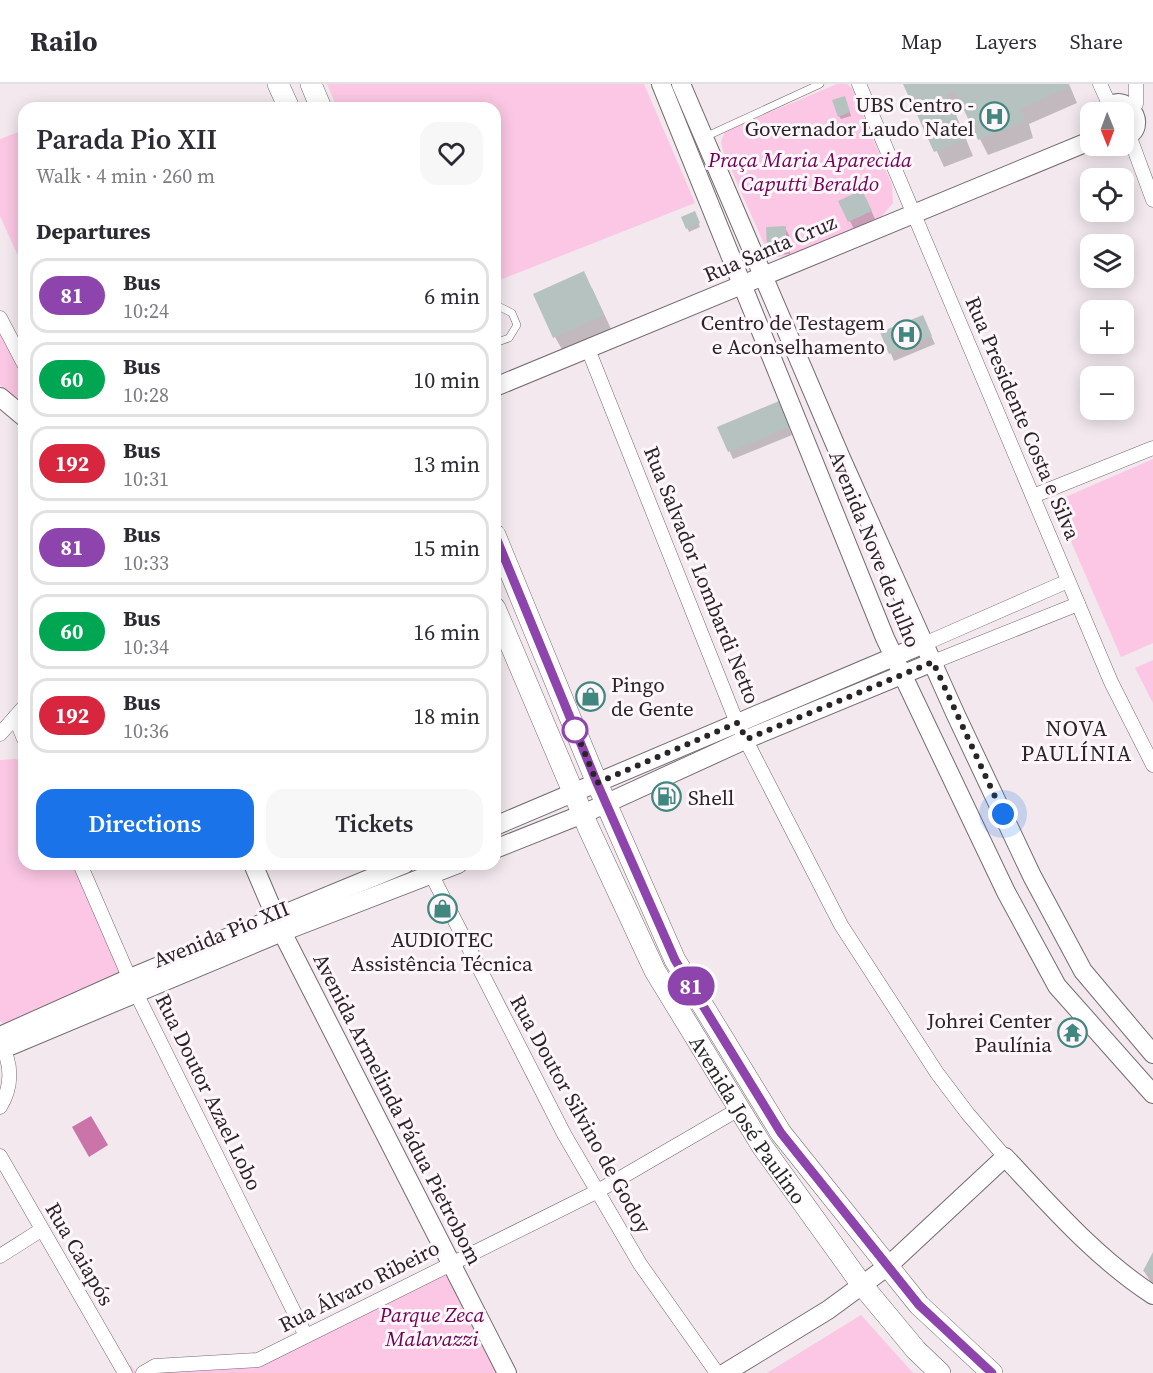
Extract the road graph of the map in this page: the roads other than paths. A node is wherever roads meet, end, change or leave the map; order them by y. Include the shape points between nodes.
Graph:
1 (278, 84) edge
2 (311, 84) edge
3 (662, 84) edge
4 (681, 84) edge
5 (820, 84) edge
6 (860, 84) edge
7 (1100, 84) edge
8 (1136, 84) edge
9 (286, 102) edge
10 (318, 102) edge
11 (1106, 102) edge
12 (1145, 111) edge
13 (1134, 132) edge
14 (703, 138) junction
15 (1080, 138) edge
16 (1080, 145) edge
17 (1063, 151) junction
18 (1134, 155) edge
19 (1153, 200) edge
20 (914, 213) junction
21 (764, 275) junction
22 (743, 284) junction
23 (501, 308) edge
24 (0, 318) edge
25 (501, 341) edge
26 (588, 349) junction
27 (18, 352) edge
28 (501, 385) edge
29 (1153, 448) edge
30 (1033, 496) junction
31 (501, 550) edge
32 (1068, 581) junction
33 (1078, 604) junction
34 (501, 622) edge
35 (924, 644) junction
36 (894, 658) junction
37 (933, 662) junction
38 (902, 676) junction
39 (18, 713) edge
40 (737, 723) junction
41 (0, 734) edge
42 (747, 739) junction
43 (654, 760) junction
44 (1153, 765) edge
45 (662, 778) junction
46 (597, 783) junction
47 (574, 794) junction
48 (606, 804) junction
49 (583, 814) junction
50 (501, 824) edge
51 (501, 847) edge
52 (83, 870) edge
53 (256, 870) edge
54 (393, 870) edge
55 (425, 870) edge
56 (429, 870) edge
57 (279, 925) junction
58 (133, 985) junction
59 (1, 1043) edge
60 (1153, 1054) edge
61 (1153, 1094) edge
62 (0, 1107) edge
63 (740, 1109) junction
64 (0, 1156) edge
65 (1005, 1156) junction
66 (598, 1191) junction
67 (41, 1230) junction
68 (0, 1256) edge
69 (452, 1263) junction
70 (888, 1266) junction
71 (862, 1285) junction
72 (1153, 1295) edge
73 (306, 1336) junction
74 (118, 1369) edge
75 (143, 1373) edge
76 (507, 1373) edge
77 (717, 1373) edge
78 (725, 1373) edge
79 (940, 1373) edge
80 (992, 1373) edge

1 - 9 main road
2 - 10 main road
3 - 22 street, Avenida Nove de Julho
4 - 14 street, Avenida Nove de Julho
5 - 14 lane
6 - 20 street, Rua Presidente Costa e Silva
7 - 11 street
8 - 12 street
12 - 13 street
14 - 21 street, Avenida Nove de Julho
15 - 17 street, Rua Santa Cruz
16 - 17 street, Rua Santa Cruz
17 - 20 street, Rua Santa Cruz
18 - 19 street
20 - 21 street, Rua Santa Cruz
20 - 30 street, Rua Presidente Costa e Silva
21 - 22 street, Rua Santa Cruz
21 - 35 street, Avenida Nove de Julho
22 - 26 street, Rua Santa Cruz
22 - 36 street, Avenida Nove de Julho
23 - 25 lane via 512,313 517,325 509,338
24 - 27 street
26 - 28 street, Rua Santa Cruz
26 - 40 street, Rua Salvador Lombardi Netto
29 - 30 street
30 - 32 street, Rua Presidente Costa e Silva
31 - 46 main road, Avenida José Paulino
32 - 33 street, Rua Presidente Costa e Silva
32 - 35 street
33 - 37 street
33 - 44 street, Rua Presidente Costa e Silva via 1111,682
34 - 47 main road, Avenida José Paulino
35 - 36 street
35 - 37 street, Avenida Nove de Julho
36 - 38 street, Avenida Nove de Julho
36 - 40 street
37 - 38 street
37 - 60 street, Avenida Nove de Julho via 1032,876 1083,971
38 - 42 street
38 - 61 street, Avenida Nove de Julho via 1006,892 1057,986
39 - 41 street
40 - 42 street, Rua Salvador Lombardi Netto
40 - 43 street
42 - 45 street
42 - 65 street, Rua Salvador Lombardi Netto via 842,925 938,1073
43 - 45 street
43 - 46 street
45 - 48 street
46 - 47 street
46 - 48 main road, Avenida José Paulino
47 - 49 main road, Avenida José Paulino
47 - 50 street
48 - 49 street
48 - 70 main road, Avenida José Paulino via 669,948 694,991 781,1133
49 - 51 street
49 - 63 main road, Avenida José Paulino via 655,971
52 - 58 street, Rua Doutor Azael Lobo
53 - 57 street, Avenida Armelinda Pádua Pietrobom
54 - 57 street, Avenida Pio XII
55 - 57 street, Avenida Pio XII
56 - 66 street, Rua Doutor Silvino de Godoy via 564,1134
57 - 58 street, Avenida Pio XII
57 - 69 street, Avenida Armelinda Pádua Pietrobom
58 - 59 street, Avenida Pio XII
58 - 73 street, Rua Doutor Azael Lobo
59 - 62 street via 10,1082
63 - 66 street, Rua Álvaro Ribeiro
63 - 71 main road, Avenida José Paulino
64 - 67 street, Rua Caiapós
65 - 70 street
65 - 72 street, Rua Salvador Lombardi Netto via 1077,1234
66 - 69 street, Rua Álvaro Ribeiro
66 - 77 street, Rua Doutor Silvino de Godoy via 640,1264
67 - 68 street
67 - 74 street, Rua Caiapós
69 - 73 street, Rua Álvaro Ribeiro
69 - 76 street, Avenida Armelinda Pádua Pietrobom
70 - 71 street
70 - 80 main road, Avenida José Paulino via 919,1305
71 - 78 street
71 - 79 main road, Avenida José Paulino
73 - 75 street, Rua Álvaro Ribeiro via 258,1360 155,1366

